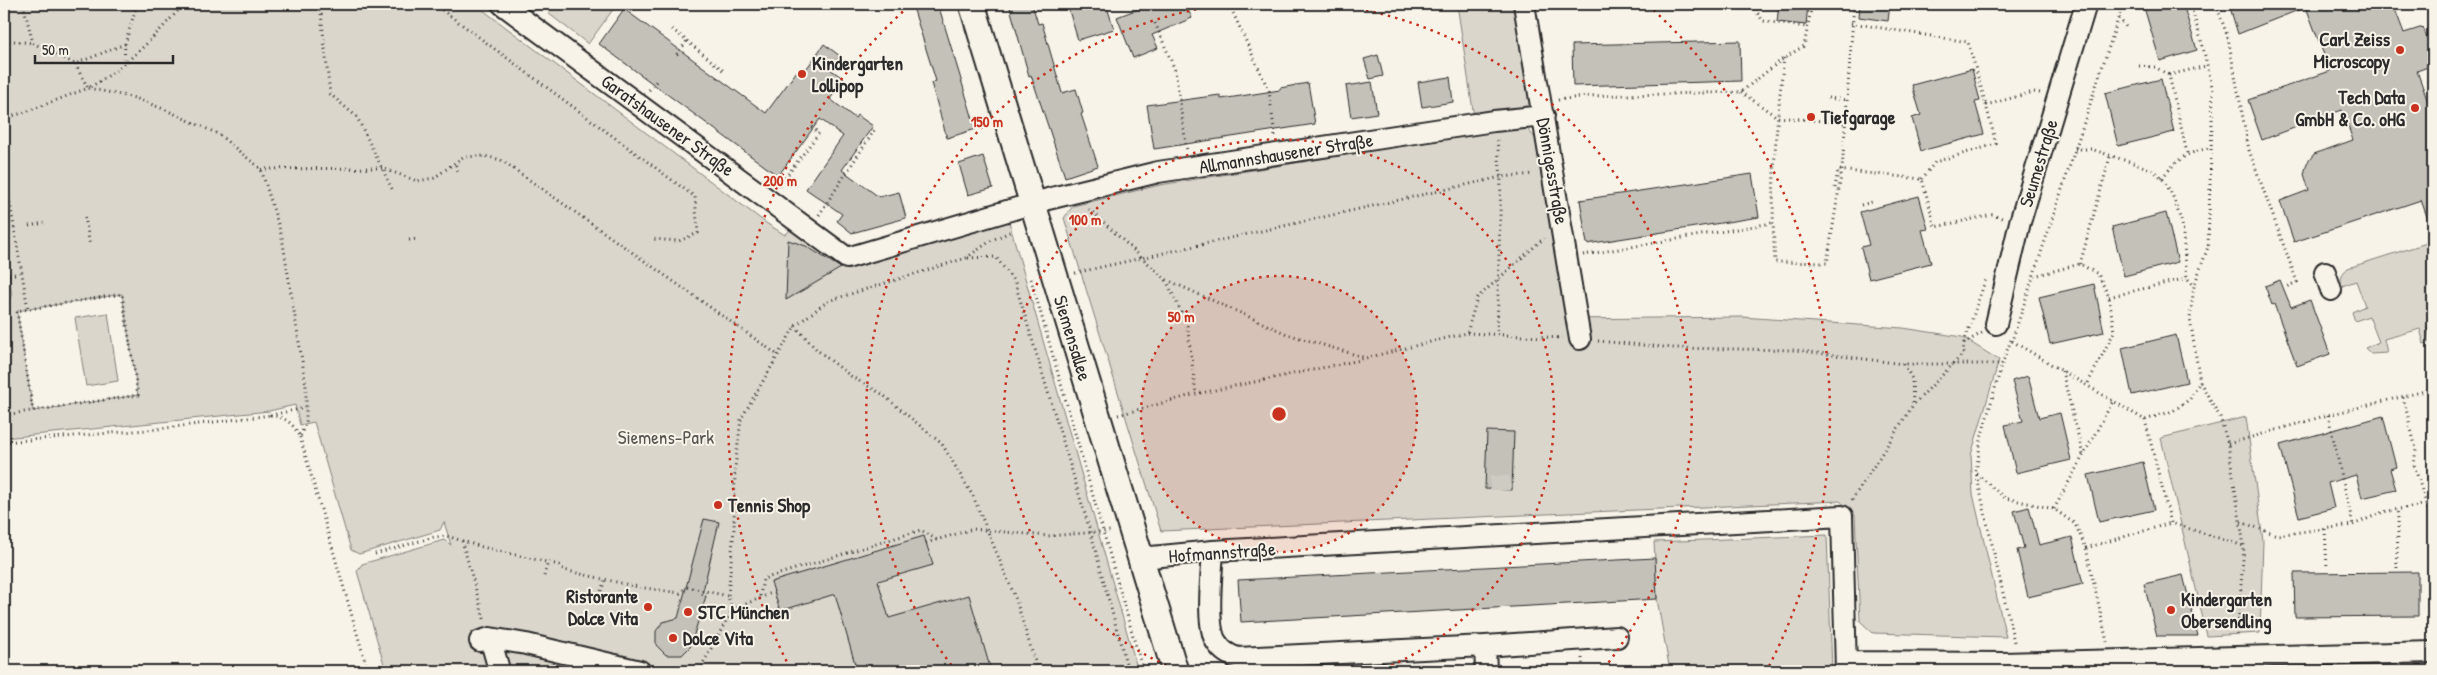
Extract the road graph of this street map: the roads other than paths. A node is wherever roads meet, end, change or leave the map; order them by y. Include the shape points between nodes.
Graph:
1 (502, 4) edge
2 (972, 4) edge
3 (1524, 4) edge
4 (2086, 4) edge
5 (1543, 109) junction
6 (1024, 206) junction
7 (1996, 324) road end
8 (1580, 339) road end
9 (1213, 551) junction
10 (1141, 558) junction
11 (1617, 637) dead end
12 (1484, 646) junction
13 (2433, 652) edge
14 (498, 666) dead end
15 (1846, 666) edge
16 (640, 671) edge
17 (1174, 671) edge
18 (1486, 671) edge

1 - 6 street, Garatshausener Straße via 847,258
2 - 6 main road, Siemensallee
3 - 5 street, Dönnigesstraße
4 - 7 street, Seumestraße via 2020,222
5 - 6 street, Allmannshausener Straße via 1494,121 1158,172
5 - 8 street, Dönnigesstraße
6 - 10 main road, Siemensallee via 1042,277
9 - 10 street, Hofmannstraße
9 - 12 street via 1211,624 1215,642 1226,654 1238,658
9 - 15 street, Hofmannstraße via 1842,516
10 - 17 main road, Siemensallee
11 - 12 street
12 - 18 street
13 - 15 street
14 - 16 street via 485,640 526,644

